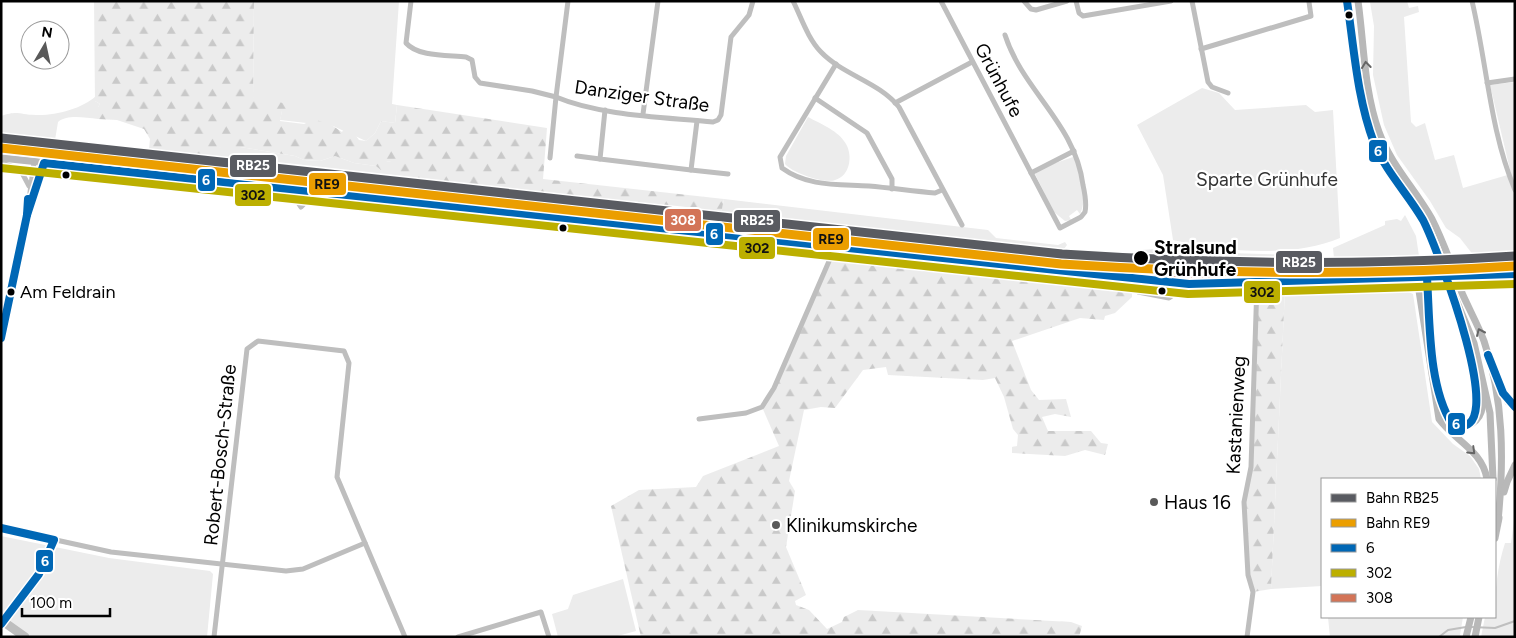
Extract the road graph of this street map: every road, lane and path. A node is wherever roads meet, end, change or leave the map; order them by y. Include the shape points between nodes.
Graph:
1 (411, 1) edge
2 (568, 1) edge
3 (658, 1) edge
4 (753, 1) edge
5 (793, 1) edge
6 (941, 1) edge
7 (1024, 1) edge
8 (1067, 1) edge
9 (1076, 1) edge
10 (1171, 1) edge
11 (1192, 1) edge
12 (1348, 1) edge
13 (1358, 1) edge
14 (1472, 1) edge
15 (1311, 2) edge
16 (1005, 35) dead end
17 (1201, 49) junction
18 (972, 62) junction
19 (836, 64) junction
20 (1515, 79) edge
21 (1487, 83) junction
22 (1228, 93) dead end
23 (556, 98) junction
24 (815, 98) junction
25 (895, 103) junction
26 (605, 110) junction
27 (643, 114) junction
28 (697, 121) junction
29 (1074, 151) junction
30 (577, 156) dead end
31 (1, 158) edge
32 (550, 158) dead end
33 (600, 159) junction
34 (34, 162) junction
35 (1, 163) edge
36 (44, 163) junction
37 (692, 170) junction
38 (1031, 173) junction
39 (728, 174) dead end
40 (29, 187) junction
41 (289, 189) junction
42 (892, 189) junction
43 (942, 190) junction
44 (1515, 190) edge
45 (316, 192) junction
46 (27, 215) junction
47 (962, 226) dead end
48 (877, 251) junction
49 (1515, 274) edge
50 (1417, 278) junction
51 (1427, 278) junction
52 (1139, 279) junction
53 (1257, 282) junction
54 (1189, 284) junction
55 (1, 339) edge
56 (1492, 369) junction
57 (1481, 370) junction
58 (1515, 408) edge
59 (699, 419) dead end
60 (1515, 465) edge
61 (1487, 478) edge
62 (1493, 478) edge
63 (1498, 521) junction
64 (1, 528) edge
65 (1496, 532) edge
66 (54, 540) junction
67 (365, 542) junction
68 (223, 564) junction
69 (1471, 618) edge
70 (1478, 618) edge
71 (1, 620) edge
72 (1, 624) edge
73 (1475, 635) edge
74 (1467, 636) edge
75 (24, 637) edge
76 (214, 637) edge
77 (405, 637) edge
78 (458, 637) edge
79 (549, 637) edge
80 (1247, 637) edge

1 - 23 street via 406,43 410,48 418,52 466,57 472,60 475,77 480,83
2 - 23 street
3 - 27 street
4 - 28 street, Danziger Straße via 749,15 731,37 721,116 713,122
5 - 19 street via 815,45
6 - 18 street, Grünhufe
7 - 8 street via 1036,10
9 - 10 street via 1079,13 1087,16
11 - 17 street
12 - 57 main road via 1363,101 1375,144 1417,209 1430,236 1471,336
56 -> 13 main road via 1484,340 1440,235 1393,162 1379,132 1370,96
14 - 21 street
15 - 17 street via 1312,16
16 - 29 street, Grünhufe
17 - 22 street via 1208,82
18 - 25 street
18 - 38 street, Grünhufe
19 - 24 street
19 - 25 street
20 - 21 street
21 - 44 street
23 - 26 street, Danziger Straße via 578,106
23 - 32 street, Danziger Straße
24 - 42 street via 867,133 892,179
24 - 42 street via 780,157 782,168 818,183
25 - 43 street
26 - 27 street, Danziger Straße
26 - 33 street
27 - 28 street, Danziger Straße
28 - 37 street
29 - 38 street
29 - 38 street, Grünhufe via 1081,166 1085,212 1060,228
30 - 33 street
31 - 34 main road
33 - 37 street
34 - 36 main road
34 - 40 street
35 - 40 street via 20,168
36 - 41 main road
36 - 46 street
37 - 39 street
40 - 46 street
41 - 45 main road
41 - 45 street via 301,208
42 - 43 street via 935,193
43 - 47 street
45 - 48 main road
46 - 55 street
48 - 52 main road
48 - 59 street via 833,252 774,388 762,406 746,413
49 - 51 main road
50 - 51 main road
50 - 53 main road
50 -> 61 main road via 1439,419 1478,456
51 - 57 main road via 1442,403 1452,424 1468,426 1481,416
52 - 54 main road
52 - 54 street via 1138,292 1169,298
53 - 54 main road
53 - 80 street, Kastanienweg via 1250,467 1244,502 1248,575 1253,592
56 - 58 main road via 1508,402
56 - 63 main road via 1502,440
57 - 62 main road via 1490,413
60 - 63 main road via 1506,482
63 - 65 main road
64 - 66 street
66 - 68 street via 111,552
66 - 72 street via 41,573
67 - 68 street via 296,570
67 - 68 street, Robert-Bosch-Straße via 337,477 349,362 344,351 258,341 247,349
67 - 77 street
68 - 76 street
69 - 74 main road
70 - 73 main road
71 - 75 highway
78 - 79 street via 541,612

